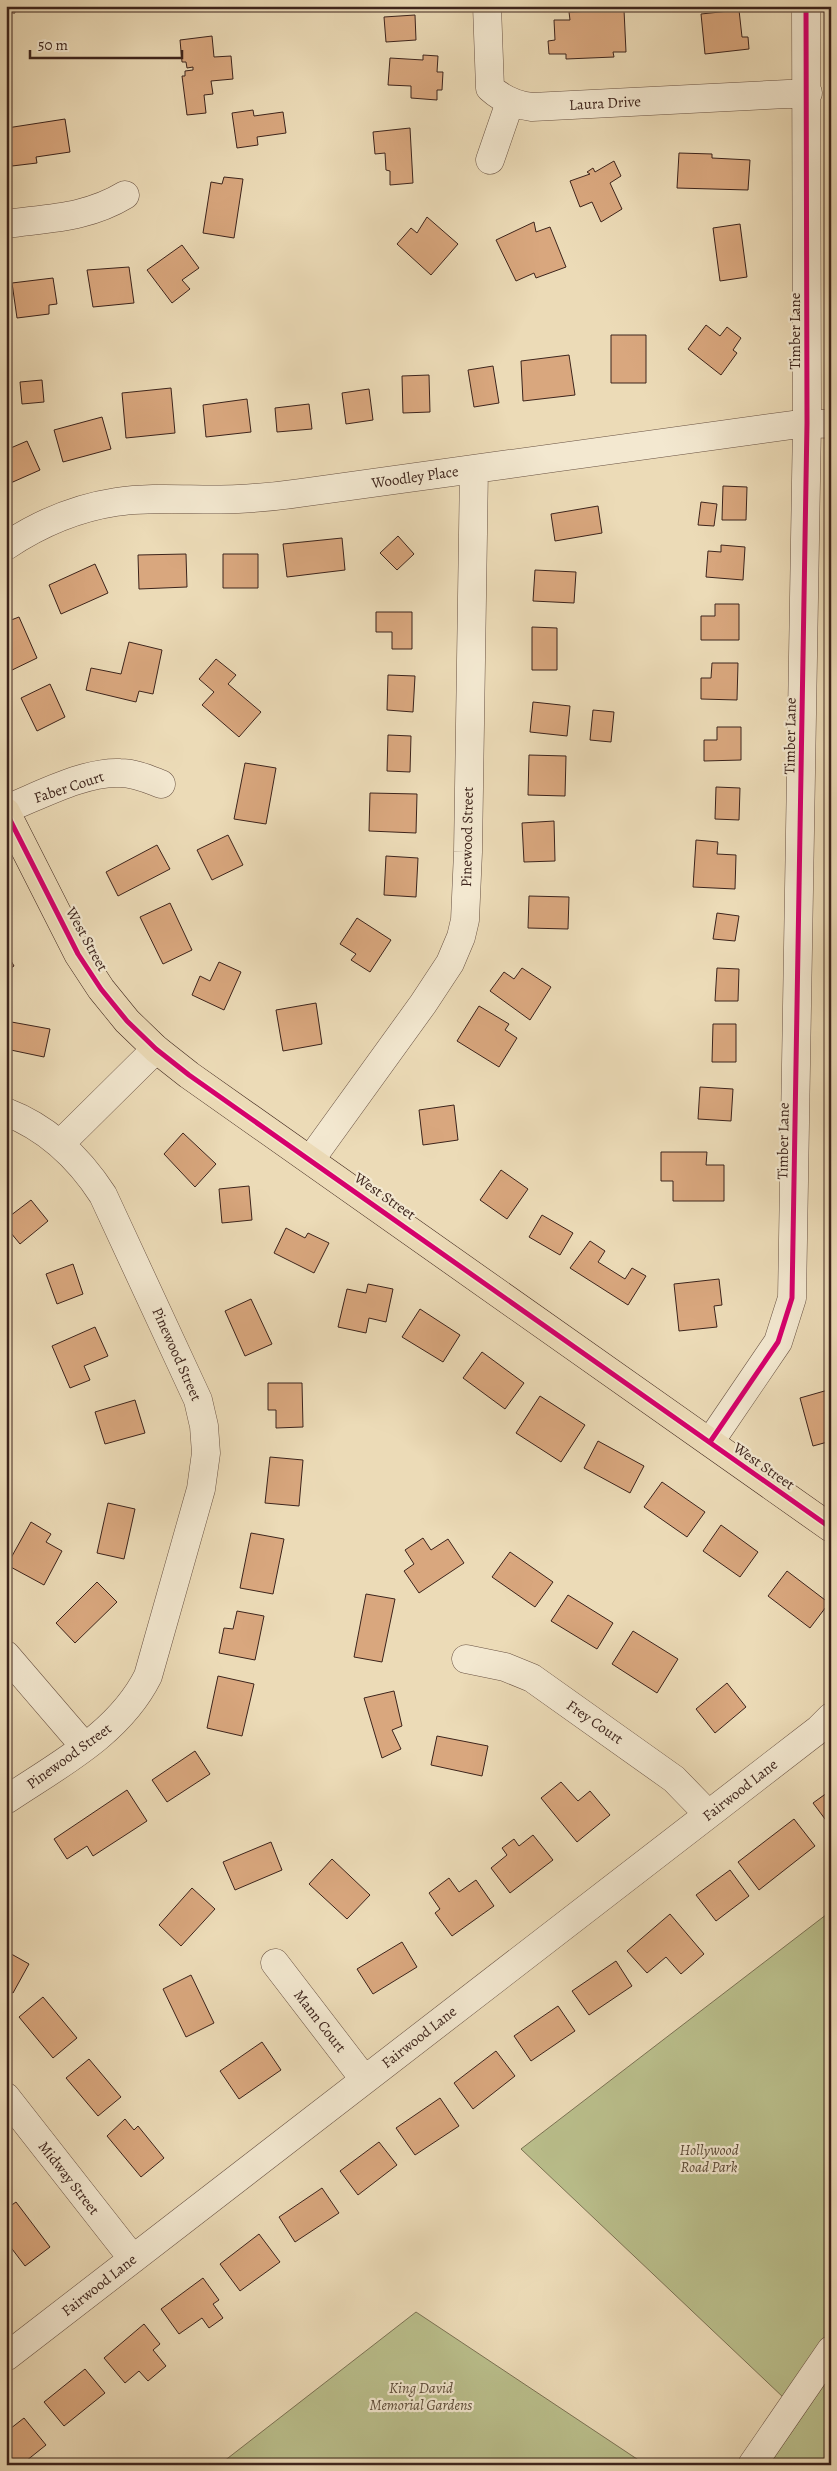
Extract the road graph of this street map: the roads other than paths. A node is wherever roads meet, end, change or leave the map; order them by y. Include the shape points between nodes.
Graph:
1 (487, 6) edge
2 (806, 6) edge
3 (808, 93) junction
4 (510, 102) junction
5 (490, 160) dead end
6 (125, 194) dead end
7 (6, 224) edge
8 (819, 423) edge
9 (474, 469) junction
10 (6, 546) edge
11 (161, 784) dead end
12 (6, 810) edge
13 (156, 1049) junction
14 (6, 1112) edge
15 (61, 1143) junction
16 (311, 1159) junction
17 (710, 1442) junction
18 (831, 1528) edge
19 (6, 1655) edge
20 (466, 1660) dead end
21 (831, 1717) edge
22 (85, 1746) junction
23 (6, 1800) edge
24 (708, 1814) junction
25 (275, 1963) dead end
26 (364, 2079) junction
27 (6, 2097) edge
28 (133, 2259) junction
29 (831, 2350) edge
30 (6, 2356) edge
31 (752, 2465) edge

1 - 4 street, Laura Drive via 490,88
2 - 3 street, Timber Lane
3 - 4 street, Laura Drive via 532,107
3 - 8 street, Timber Lane
4 - 5 street
6 - 7 street via 84,214
8 - 9 street, Woodley Place
8 - 17 street, Timber Lane via 792,1298 778,1342
9 - 10 street, Woodley Place via 248,498 114,502 57,518
9 - 16 street, Pinewood Street via 468,852 465,920 461,937 450,963 423,1004
11 - 12 street, Faber Court via 120,772 99,774
12 - 13 main road, West Street via 78,954 106,996
13 - 15 street
13 - 16 main road, West Street
14 - 15 street, Pinewood Street via 42,1129
15 - 22 street, Pinewood Street via 91,1176 103,1195 176,1348 198,1400 206,1453 201,1489 148,1676 124,1714
16 - 17 main road, West Street
17 - 18 main road, West Street
19 - 22 street
20 - 24 street, Frey Court via 506,1667 532,1678 674,1779
21 - 24 street, Fairwood Lane
22 - 23 street, Pinewood Street
24 - 26 street, Fairwood Lane
25 - 26 street, Mann Court
26 - 28 street, Fairwood Lane
27 - 28 street, Midway Street
28 - 30 street, Fairwood Lane
29 - 31 street

